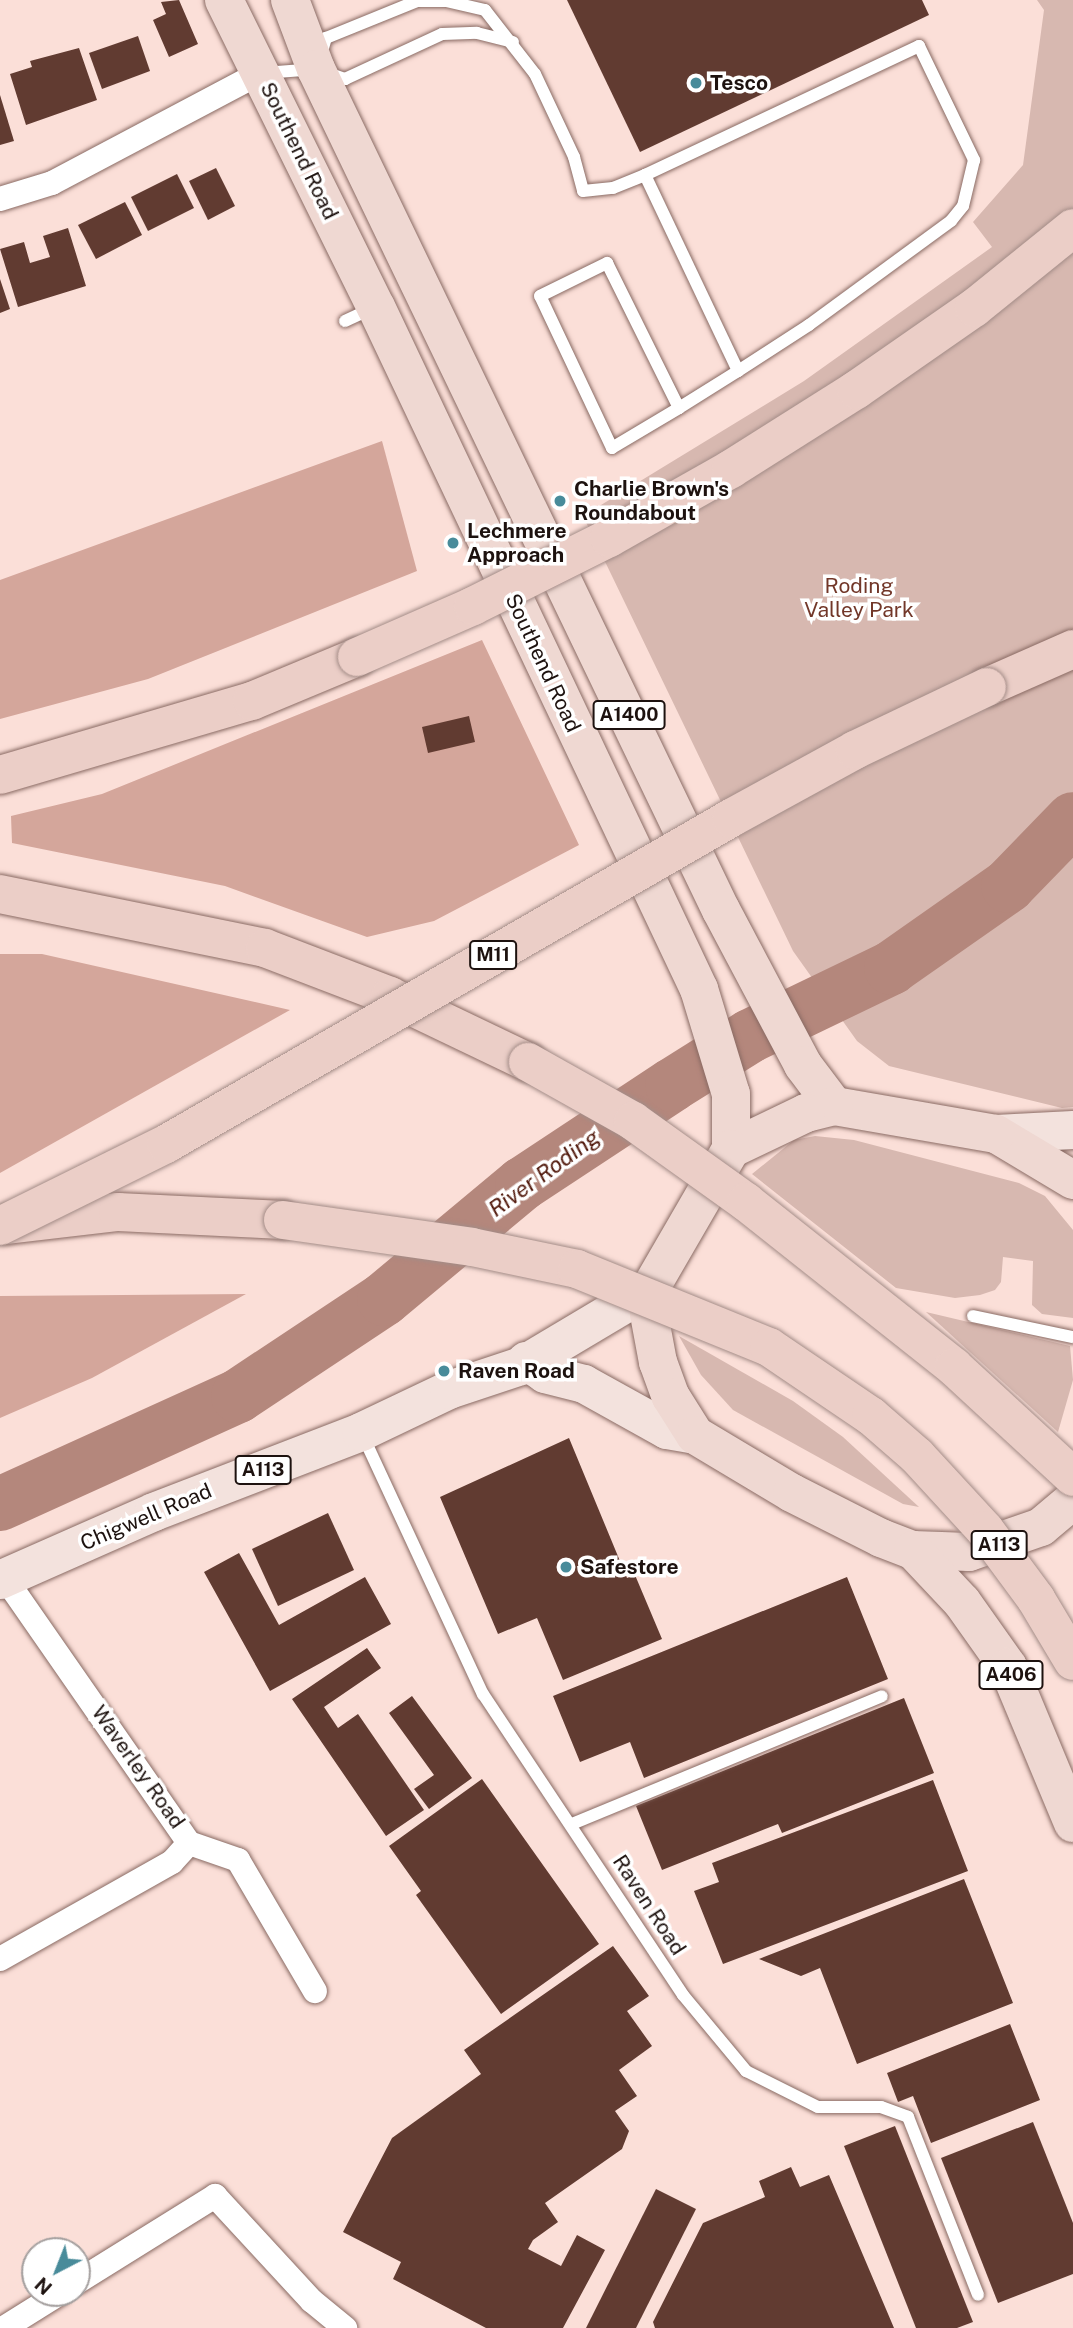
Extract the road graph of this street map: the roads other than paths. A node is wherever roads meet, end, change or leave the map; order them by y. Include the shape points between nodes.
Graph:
1 (224, 0) edge
2 (290, 0) edge
3 (514, 42) junction
4 (316, 69) junction
5 (260, 73) junction
6 (645, 175) junction
7 (0, 199) edge
8 (1073, 228) edge
9 (738, 372) junction
10 (679, 408) junction
11 (1073, 649) edge
12 (0, 775) edge
13 (0, 894) edge
14 (834, 1106) junction
15 (1073, 1130) edge
16 (996, 1134) junction
17 (731, 1149) junction
18 (1073, 1180) edge
19 (0, 1226) edge
20 (650, 1289) junction
21 (973, 1316) dead end
22 (1073, 1337) edge
23 (526, 1361) junction
24 (361, 1432) junction
25 (695, 1435) junction
26 (1073, 1477) edge
27 (1073, 1500) edge
28 (913, 1550) junction
29 (2, 1579) edge
30 (1073, 1661) edge
31 (882, 1696) dead end
32 (1073, 1823) edge
33 (572, 1824) junction
34 (189, 1843) junction
35 (0, 1959) edge
36 (315, 1991) dead end
37 (91, 2273) edge
38 (978, 2295) dead end
39 (38, 2307) edge
40 (4, 2328) edge
41 (343, 2328) edge

1 - 5 highway, Southend Road / A1400
2 - 4 highway, A1400
3 - 4 lane via 477,33 442,34 345,79
3 - 4 lane via 485,10 446,1 417,1 326,38
3 - 6 lane via 535,74 574,157 583,191 613,188
4 - 5 lane
4 - 14 highway, A1400 via 771,1010
5 - 7 street via 52,183
5 - 17 highway, Southend Road / A1400 via 360,314 699,989 731,1094
6 - 9 lane
6 - 9 lane via 919,46 974,160 963,206 951,221
8 - 12 highway, bridge via 953,323 731,469 584,550 252,701
9 - 10 lane
10 - 10 lane via 612,448 540,296 607,263
11 - 19 highway, M11, bridge via 855,750 166,1144
13 - 26 highway, bridge via 265,948 390,996 566,1081 632,1121 746,1202 954,1367
14 - 16 highway
14 - 17 highway via 779,1124
15 - 16 main road
16 - 18 highway
17 - 20 highway, A113
19 - 30 highway, M11, bridge via 118,1212 284,1220 472,1247 577,1269 682,1308 769,1347 871,1416 917,1456 985,1530 1036,1598
20 - 23 main road, Chigwell Road / A113
20 - 25 highway, A113 via 651,1343 671,1397
21 - 22 lane
23 - 24 main road, Chigwell Road / A113
23 - 25 main road, A113 via 545,1374 584,1384 667,1430
24 - 29 main road, Chigwell Road / A113 via 154,1512
24 - 33 lane, Raven Road via 483,1694
25 - 28 highway, A113 via 792,1493
27 - 28 highway, A113 via 1041,1527 1006,1543 969,1552
28 - 32 highway, A406 via 962,1602 1008,1667
29 - 34 street, Waverley Road
31 - 33 lane
33 - 38 lane, Raven Road via 683,1995 746,2071 818,2107 881,2107 908,2117
34 - 35 street, Waverley Road via 172,1862
34 - 36 street via 238,1860
37 - 41 street via 215,2196
39 - 40 street

